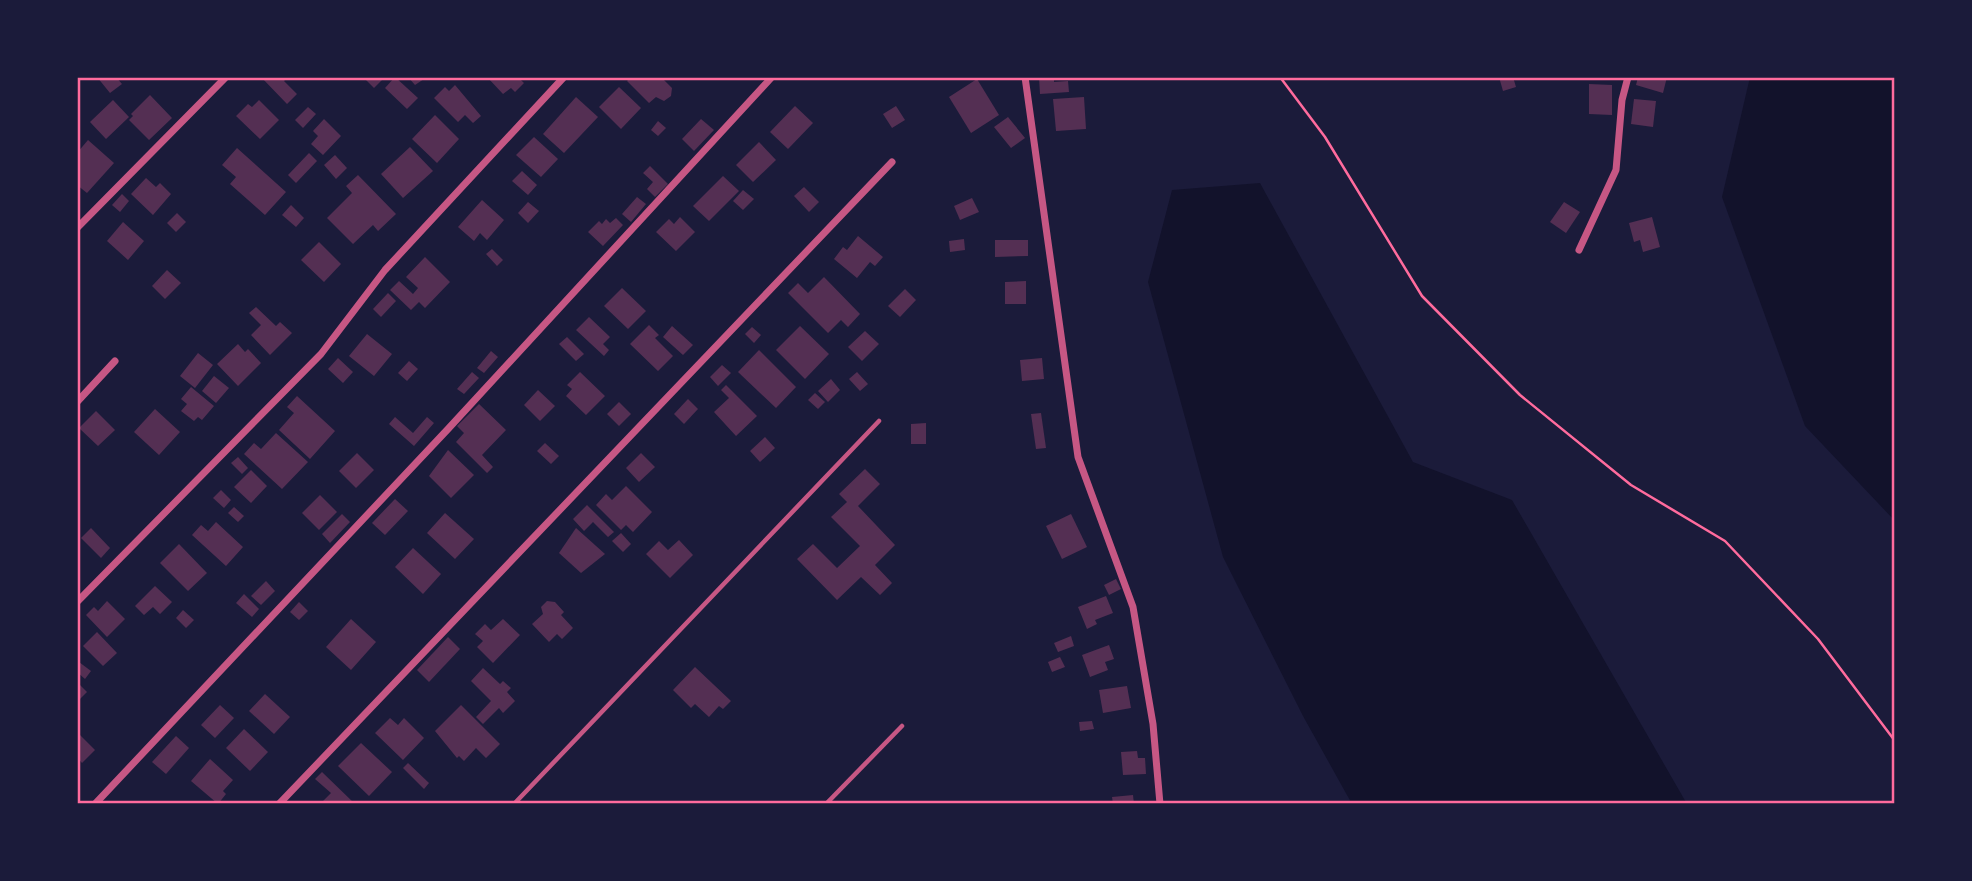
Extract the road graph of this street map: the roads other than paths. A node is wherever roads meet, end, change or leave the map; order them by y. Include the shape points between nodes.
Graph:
1 (226, 77) edge
2 (564, 77) edge
3 (772, 77) edge
4 (1025, 77) edge
5 (1628, 77) edge
6 (892, 162) dead end
7 (77, 228) edge
8 (1579, 250) dead end
9 (115, 361) dead end
10 (77, 402) edge
11 (879, 421) dead end
12 (77, 602) edge
13 (902, 726) dead end
14 (95, 804) edge
15 (279, 804) edge
16 (514, 804) edge
17 (826, 804) edge
18 (1160, 804) edge

1 - 7 street
2 - 12 street via 385,270 321,354
3 - 14 street
4 - 18 street via 1078,457 1133,607 1153,724
5 - 8 street via 1616,170
6 - 15 street
9 - 10 street
11 - 16 lane
13 - 17 lane

